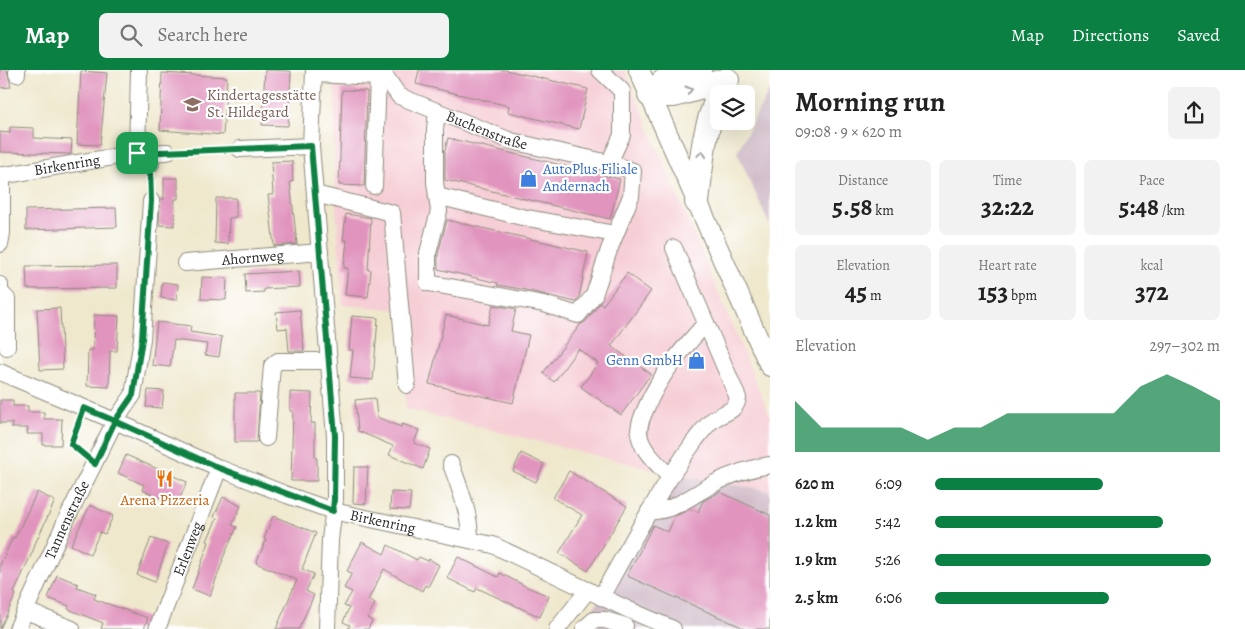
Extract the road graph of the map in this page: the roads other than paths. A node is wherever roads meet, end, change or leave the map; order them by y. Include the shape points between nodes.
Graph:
1 (138, 70) edge
2 (381, 70) edge
3 (600, 70) edge
4 (639, 70) edge
5 (696, 70) edge
6 (314, 72) edge
7 (710, 88) edge
8 (650, 95) junction
9 (437, 111) junction
10 (710, 120) edge
11 (311, 146) junction
12 (240, 149) road end
13 (167, 152) road end
14 (137, 153) junction
15 (609, 163) junction
16 (150, 164) dead end
17 (1, 176) edge
18 (374, 186) dead end
19 (315, 194) junction
20 (437, 196) junction
21 (151, 201) dead end
22 (697, 202) junction
23 (615, 234) junction
24 (0, 244) edge
25 (674, 248) dead end
26 (320, 252) junction
27 (185, 263) dead end
28 (0, 285) edge
29 (706, 323) junction
30 (6, 347) dead end
31 (329, 361) junction
32 (770, 366) edge
33 (0, 372) edge
34 (407, 385) dead end
35 (115, 421) junction
36 (266, 438) dead end
37 (451, 464) dead end
38 (770, 465) edge
39 (219, 468) junction
40 (670, 477) junction
41 (333, 511) junction
42 (649, 511) junction
43 (470, 540) junction
44 (594, 594) junction
45 (26, 611) junction
46 (626, 621) edge
47 (17, 629) edge
48 (72, 629) edge
49 (157, 629) edge
50 (327, 629) edge
51 (557, 629) edge
52 (584, 629) edge
53 (673, 629) edge

1 - 14 street
2 - 9 street, Buchenstraße via 399,96
3 - 15 street via 622,91 622,135
4 - 8 main road
5 - 8 highway via 663,82
6 - 11 street
6 - 18 street via 378,77
8 -> 7 highway via 674,95
8 - 22 main road
9 - 15 street, Buchenstraße via 512,141
9 - 20 street
22 -> 10 highway via 702,150
11 - 12 street
11 - 19 street
13 - 14 street, Birkenring
14 - 16 street
14 - 17 street, Birkenring
15 - 23 street, Buchenstraße via 633,171 631,196
17 - 24 street, Birkenring
19 - 26 street
19 - 34 street via 392,213
20 - 23 street
20 - 23 street via 439,211 428,253 428,283 544,304 578,315 594,295
21 - 35 street, Tannenstraße via 142,339 133,395
22 - 32 main road
25 - 29 street
26 - 27 street, Ahornweg
26 - 31 street
28 - 30 street via 0,292 7,299
29 - 40 street via 670,365 640,422 642,445
29 - 40 street via 738,398 737,404 712,420
31 - 36 street via 278,361 272,366
31 - 41 street via 335,436
33 - 35 street, Birkenring
35 - 39 street, Birkenring
35 - 45 street, Tannenstraße
37 - 43 street via 466,508
38 - 42 street via 717,482 671,508
39 - 41 street, Birkenring
39 - 49 street, Erlenweg
40 - 42 street
41 - 43 street, Birkenring
41 - 50 street
42 - 44 street
43 - 44 street, Birkenring via 493,544
44 - 46 street, Birkenring
44 - 51 street
45 - 47 street, Tannenstraße
45 - 48 street
46 - 52 street via 594,620
46 - 53 street, Birkenring

